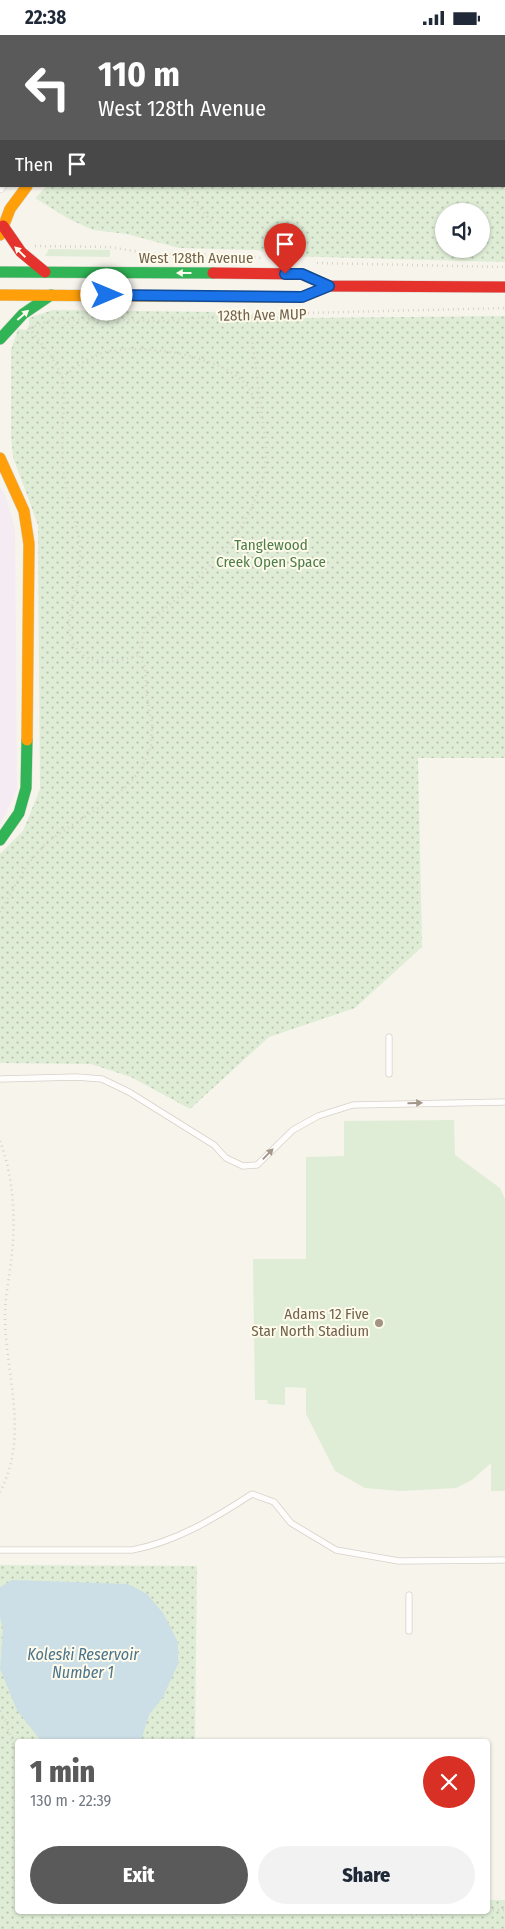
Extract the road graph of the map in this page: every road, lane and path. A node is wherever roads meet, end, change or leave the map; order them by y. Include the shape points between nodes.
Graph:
1 (26, 187) edge
2 (182, 187) edge
3 (211, 221) dead end
4 (1, 231) edge
5 (0, 272) edge
6 (45, 272) junction
7 (329, 286) junction
8 (505, 287) edge
9 (0, 295) edge
10 (51, 295) junction
11 (505, 308) edge
12 (25, 326) dead end
13 (29, 328) junction
14 (252, 337) dead end
15 (0, 339) edge
16 (62, 377) junction
17 (264, 426) junction
18 (0, 458) edge
19 (140, 655) junction
20 (0, 840) edge
21 (0, 913) edge
22 (389, 1037) dead end
23 (389, 1074) dead end
24 (0, 1079) edge
25 (505, 1102) edge
26 (0, 1141) edge
27 (0, 1492) edge
28 (0, 1550) edge
29 (505, 1560) edge
30 (409, 1595) dead end
31 (409, 1631) dead end
32 (0, 1711) edge
33 (15, 1752) edge
34 (490, 1910) edge
35 (505, 1910) edge
36 (55, 1914) edge
37 (68, 1914) edge
38 (236, 1914) edge
39 (390, 1914) edge
40 (418, 1914) edge
41 (52, 1929) edge
42 (81, 1929) edge
43 (232, 1929) edge

1 - 4 main road via 14,201
2 - 3 path
6 -> 4 main road via 17,250
5 - 6 main road, West 128th Avenue
7 -> 6 main road, West 128th Avenue via 302,274
7 - 8 main road, West 128th Avenue
7 - 10 main road, West 128th Avenue via 302,297
9 - 10 main road, West 128th Avenue
15 -> 10 main road via 23,314
11 - 13 path, 128th Ave MUP via 228,315 166,321 53,319
12 - 13 path
13 - 16 path via 56,363
14 - 17 path
16 - 17 path via 103,353 127,347 217,364 243,382 254,396
16 - 19 path via 63,463 80,550 70,632 74,645 83,656 110,662
17 - 19 path via 265,475 249,514 231,543 209,567 145,627
18 - 20 main road via 24,511 28,554 26,788 19,813
19 - 21 path via 145,667 146,698 152,724 151,746 143,765 130,783 109,801 48,841 27,865
22 - 23 lane
24 -> 25 lane via 102,1079 129,1092 214,1145 226,1158 243,1166 257,1165 293,1130 318,1116 353,1105
26 - 27 path via 13,1217 5,1317 15,1403 11,1467
28 - 29 lane via 132,1550 154,1546 212,1519 252,1494 274,1502 291,1523 336,1550 399,1561
30 - 31 lane
32 - 33 path
34 - 35 path
36 - 41 path
37 - 42 path
38 - 43 path
39 - 40 path

